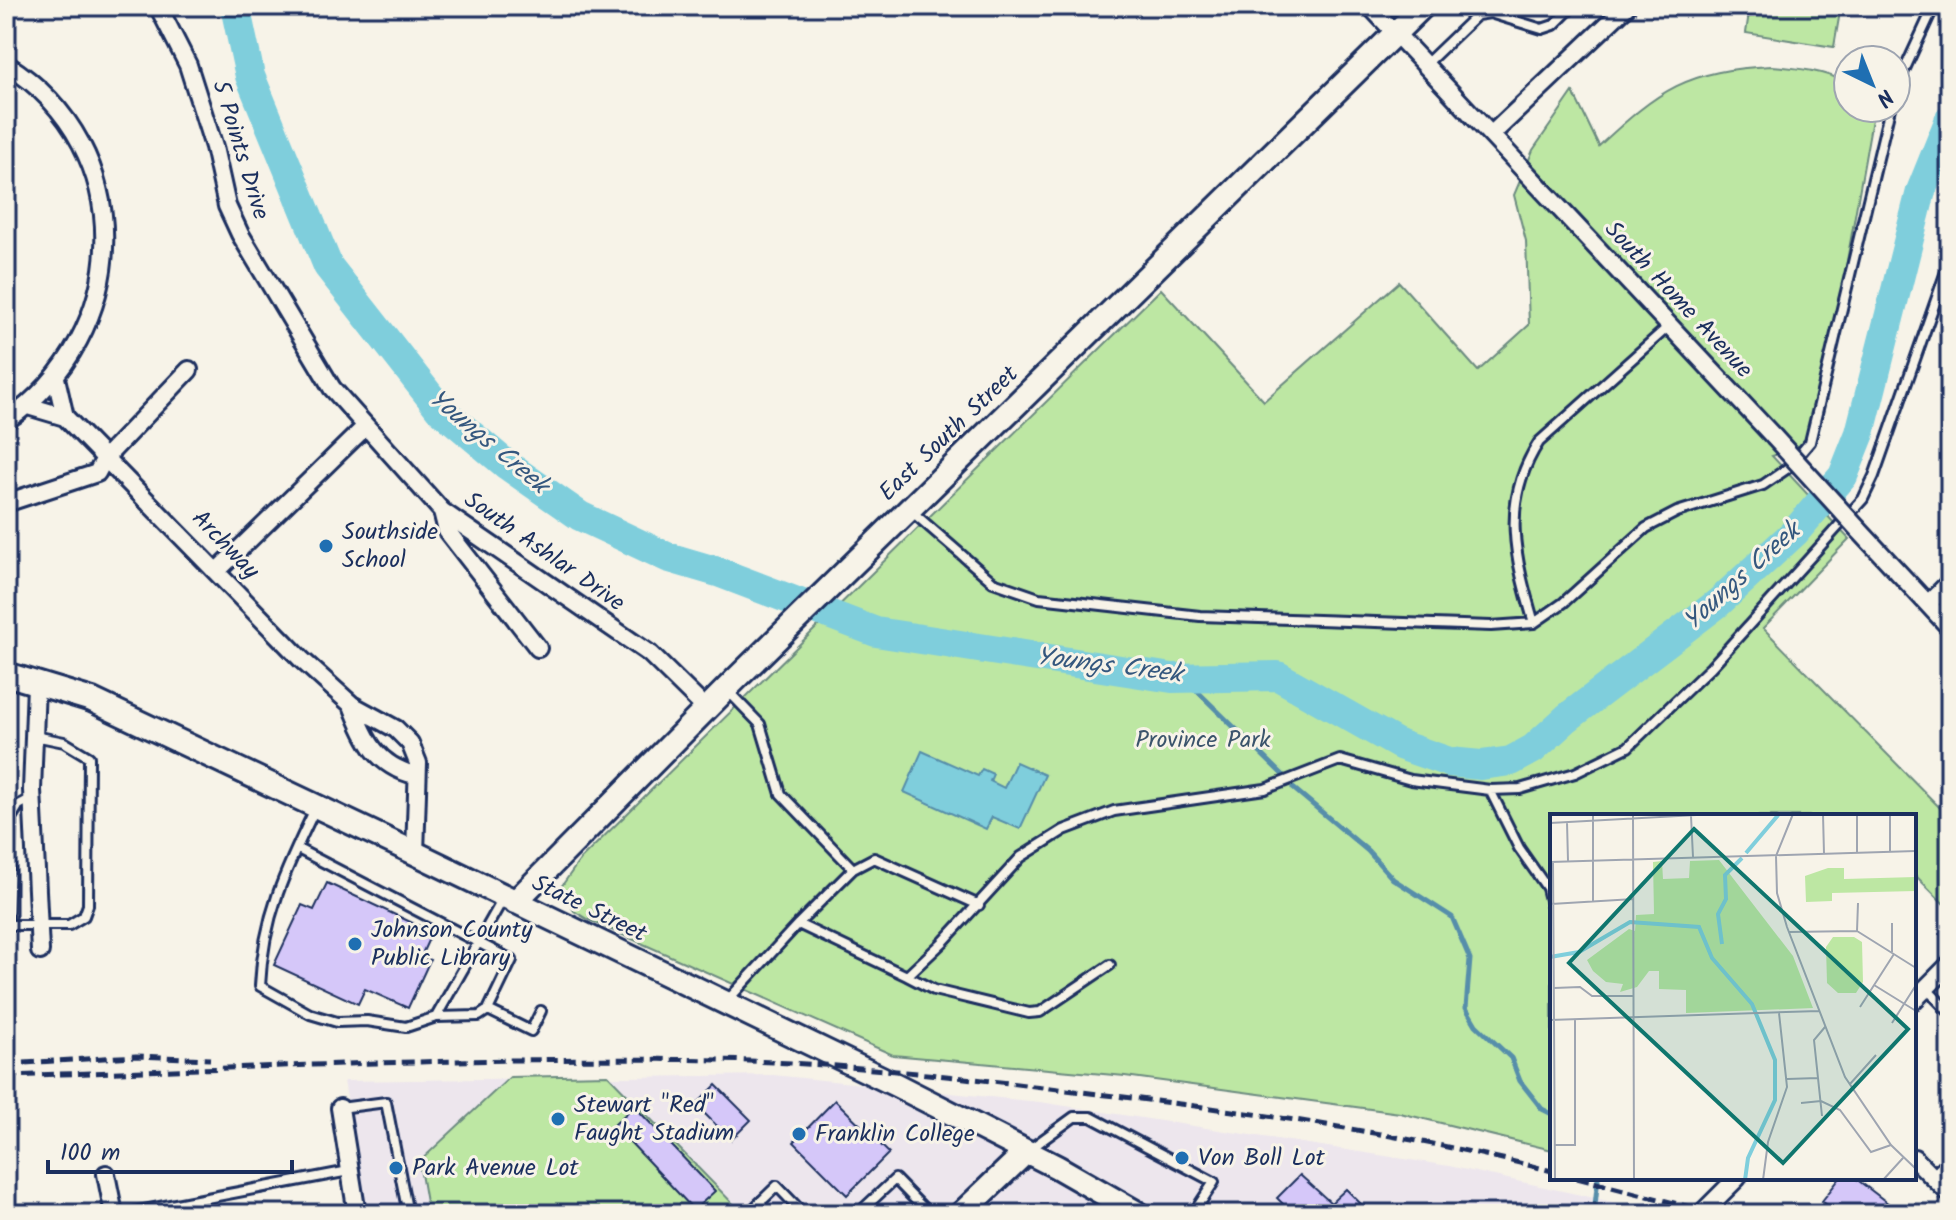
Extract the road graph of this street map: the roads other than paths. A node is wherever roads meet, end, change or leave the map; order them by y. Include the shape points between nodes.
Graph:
1 (158, 6) edge
2 (1370, 6) edge
3 (1423, 6) edge
4 (1573, 6) edge
5 (1627, 6) edge
6 (1934, 6) edge
7 (1396, 33) junction
8 (1912, 53) edge
9 (6, 64) edge
10 (1425, 65) junction
11 (1886, 124) edge
12 (1493, 133) junction
13 (1950, 260) edge
14 (1669, 326) junction
15 (189, 370) dead end
16 (56, 378) junction
17 (332, 388) joint
18 (28, 406) junction
19 (65, 417) junction
20 (6, 421) edge
21 (366, 426) junction
22 (105, 458) junction
23 (6, 503) edge
24 (910, 510) junction
25 (442, 511) junction
26 (217, 571) junction
27 (1950, 582) edge
28 (1928, 604) junction
29 (1534, 623) junction
30 (1950, 628) edge
31 (538, 648) dead end
32 (6, 674) edge
33 (36, 685) junction
34 (730, 685) junction
35 (352, 705) junction
36 (706, 709) junction
37 (35, 736) junction
38 (415, 775) junction
39 (1490, 790) junction
40 (33, 798) junction
41 (316, 807) junction
42 (298, 849) junction
43 (415, 853) junction
44 (853, 869) junction
45 (510, 899) junction
46 (1550, 900) edge
47 (979, 905) junction
48 (798, 924) junction
49 (7, 925) edge
50 (39, 926) junction
51 (478, 941) junction
52 (40, 951) dead end
53 (1950, 964) edge
54 (1110, 965) dead end
55 (907, 976) junction
56 (1920, 994) edge
57 (724, 1004) junction
58 (488, 1010) junction
59 (541, 1011) dead end
60 (1950, 1013) edge
61 (436, 1017) junction
62 (340, 1108) joint
63 (1026, 1152) junction
64 (1950, 1158) edge
65 (1916, 1160) edge
66 (349, 1171) junction
67 (106, 1174) dead end
68 (1932, 1176) junction
69 (1735, 1180) edge
70 (1950, 1194) edge
71 (922, 1206) junction
72 (114, 1214) edge
73 (123, 1214) edge
74 (357, 1214) edge
75 (408, 1214) edge
76 (748, 1214) edge
77 (804, 1214) edge
78 (872, 1214) edge
79 (913, 1214) edge
80 (929, 1214) edge
81 (961, 1214) edge
82 (1139, 1214) edge
83 (1193, 1214) edge
84 (1701, 1214) edge

1 - 17 street, 5 Points Drive via 188,65 227,206 285,315
2 - 7 street, South Home Avenue
3 - 7 street, East South Street
4 - 10 lane via 1542,29 1490,13 1477,15
5 - 12 street
6 - 8 lane
7 - 10 street, South Home Avenue
7 - 24 street, East South Street
9 - 16 street via 45,94 67,121 93,172 104,216 105,251 95,307 76,350
10 - 12 street, South Home Avenue
11 - 29 lane via 1810,442 1788,468 1763,485 1677,512 1646,528
12 - 14 street, South Home Avenue
13 - 39 lane via 1863,499 1711,667 1628,747 1539,786
14 - 28 street, South Home Avenue, bridge
14 - 29 lane via 1539,442 1524,465 1514,496 1514,531
15 - 22 street
16 - 18 street
16 - 19 street
17 - 21 street, South Ashlar Drive
18 - 19 street, Archway
18 - 20 street
19 - 22 street, Archway
21 - 25 street, South Ashlar Drive
21 - 26 street
22 - 23 street via 97,473
22 - 26 street, Archway
24 - 29 lane via 993,582 1039,598 1200,616
24 - 34 street, East South Street
25 - 31 street via 447,531
25 - 36 street, South Ashlar Drive via 650,654
26 - 35 street, Archway
27 - 28 street
28 - 30 street, South Home Avenue
32 - 33 street, State Street
33 - 37 street
33 - 41 street, State Street via 92,700
34 - 36 street, East South Street
34 - 44 lane via 760,724 781,794
35 - 38 street, Archway via 374,753 387,765
35 - 38 street, Archway via 396,729 410,743 418,763
36 - 45 street, East South Street
37 - 40 street
37 - 50 lane via 64,742 89,757 88,905 84,916 69,925
38 - 43 street, Archway
39 - 46 lane
39 - 47 lane via 1411,780 1340,760 1265,789 1114,811 1064,830 1021,857
40 - 49 lane via 19,805 11,818
40 - 50 street
41 - 42 lane
41 - 43 street, State Street
42 - 51 lane
42 - 61 lane via 271,905 260,986 310,1014 337,1022 406,1027
43 - 45 street, State Street
44 - 47 lane via 874,858
44 - 48 lane
45 - 51 lane
45 - 57 street, State Street
47 - 55 lane
48 - 55 lane
48 - 57 lane
49 - 50 lane
50 - 52 street
51 - 58 lane via 512,960
51 - 61 lane
53 - 56 street
54 - 55 lane via 1040,1012 1029,1013 934,990
56 - 60 lane
57 - 63 street, State Street
58 - 59 lane via 531,1031
58 - 61 lane via 479,1016
62 - 66 street
62 - 75 lane via 386,1102
63 - 81 street
63 - 82 street, State Street
63 - 83 lane via 1074,1117 1091,1117 1214,1182
64 - 68 lane
65 - 68 street
66 - 73 lane
66 - 74 street
67 - 72 street
68 - 70 street
69 - 84 street
71 - 78 lane via 895,1179 865,1207
71 - 79 lane
71 - 80 lane
76 - 77 lane via 777,1186

